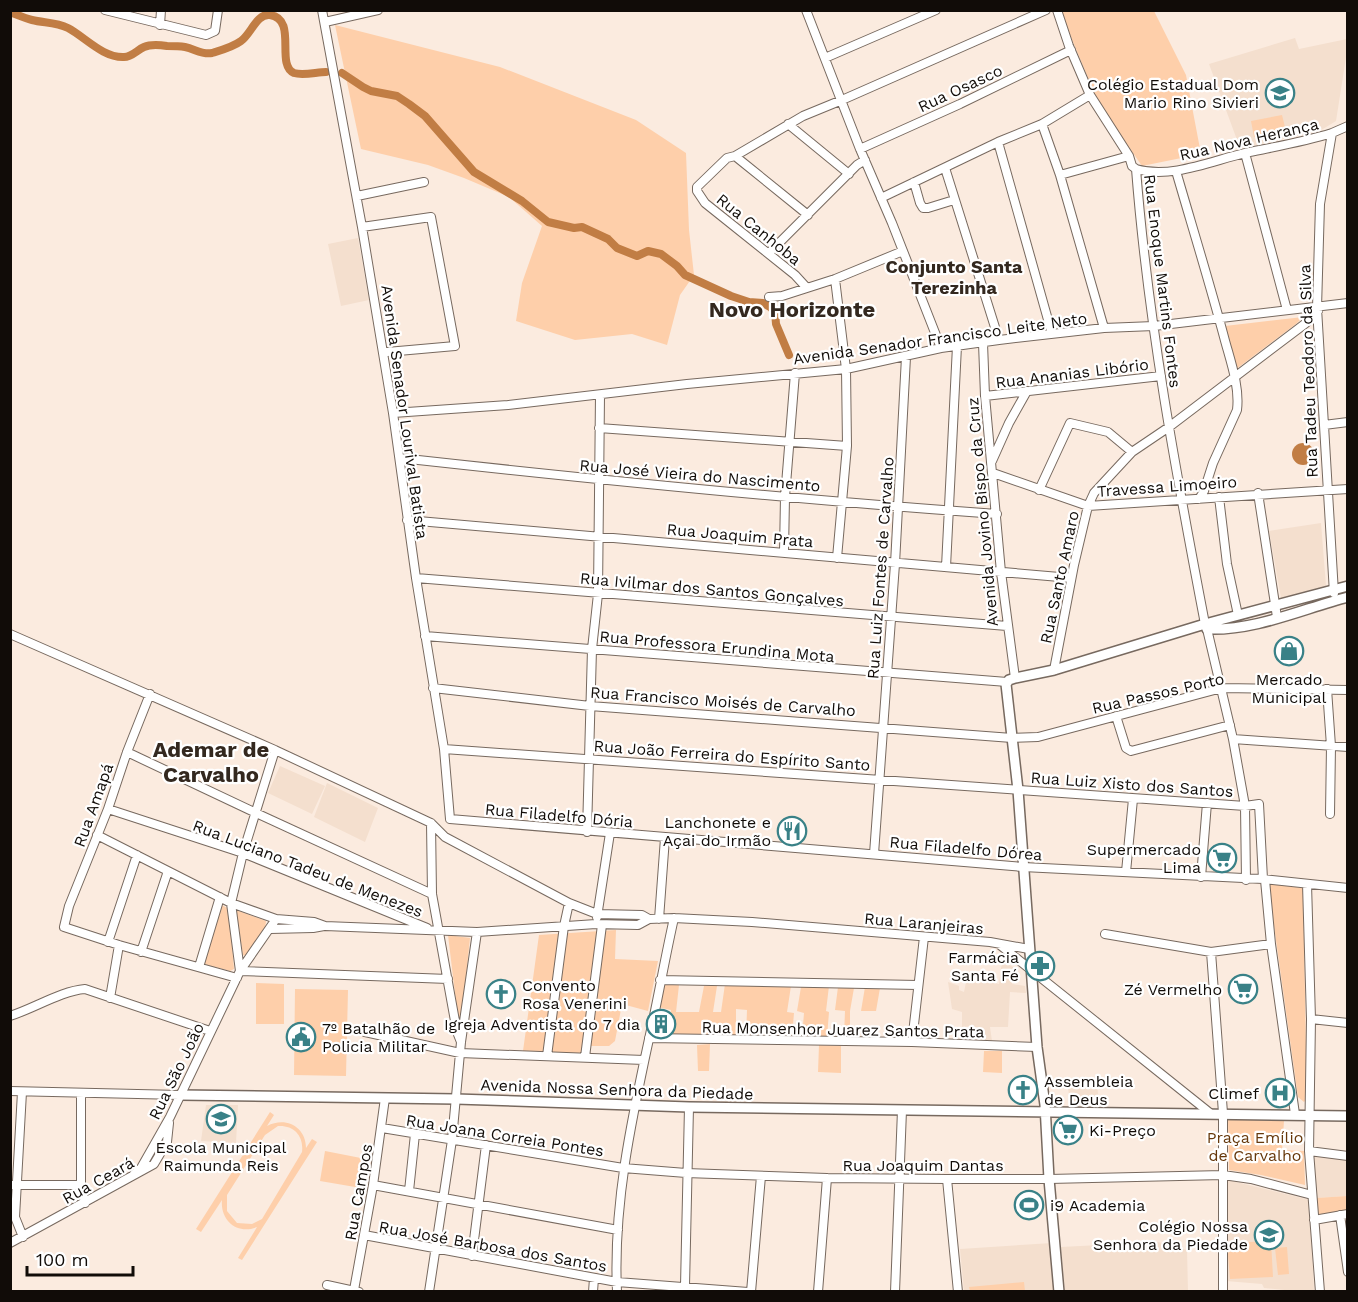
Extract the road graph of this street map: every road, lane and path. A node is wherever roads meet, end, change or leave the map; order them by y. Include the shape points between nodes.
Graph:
1 (161, 10) edge
2 (218, 10) edge
3 (322, 10) edge
4 (378, 10) edge
5 (806, 10) edge
6 (936, 10) edge
7 (1046, 10) edge
8 (1057, 10) edge
9 (107, 11) edge
10 (324, 22) junction
11 (160, 25) junction
12 (1071, 50) junction
13 (825, 58) junction
14 (1090, 95) junction
15 (842, 100) junction
16 (788, 124) junction
17 (1042, 124) junction
18 (1347, 126) edge
19 (1332, 133) junction
20 (998, 142) junction
21 (860, 149) junction
22 (1245, 153) junction
23 (733, 156) junction
24 (1129, 156) junction
25 (865, 160) junction
26 (945, 168) junction
27 (1136, 169) junction
28 (1176, 171) junction
29 (849, 174) junction
30 (1060, 175) junction
31 (424, 182) dead end
32 (914, 183) junction
33 (357, 196) junction
34 (882, 198) junction
35 (954, 200) junction
36 (808, 215) junction
37 (362, 227) junction
38 (903, 251) junction
39 (769, 253) junction
40 (835, 279) junction
41 (807, 287) junction
42 (769, 297) dead end
43 (1347, 303) edge
44 (1317, 309) junction
45 (1287, 310) junction
46 (1219, 319) junction
47 (1154, 326) junction
48 (1104, 327) junction
49 (1052, 334) junction
50 (999, 340) junction
51 (983, 343) junction
52 (957, 346) junction
53 (941, 348) junction
54 (387, 352) dead end
55 (906, 357) junction
56 (846, 369) junction
57 (795, 373) junction
58 (1161, 376) junction
59 (1234, 377) junction
60 (1027, 391) junction
61 (600, 395) junction
62 (985, 396) junction
63 (393, 413) junction
64 (1347, 422) edge
65 (1324, 425) junction
66 (1169, 427) junction
67 (599, 428) junction
68 (791, 442) junction
69 (847, 447) junction
70 (1132, 452) junction
71 (400, 458) junction
72 (992, 463) junction
73 (993, 473) junction
74 (598, 480) junction
75 (1347, 489) edge
76 (1039, 490) junction
77 (1327, 490) junction
78 (1258, 493) junction
79 (1219, 496) junction
80 (785, 497) junction
81 (1199, 499) junction
82 (1182, 501) junction
83 (843, 502) junction
84 (1088, 506) junction
85 (899, 508) junction
86 (948, 511) junction
87 (997, 514) junction
88 (407, 520) junction
89 (599, 537) junction
90 (784, 552) junction
91 (837, 558) junction
92 (895, 564) junction
93 (946, 567) junction
94 (1001, 572) junction
95 (416, 578) junction
96 (1071, 578) junction
97 (1347, 586) edge
98 (1333, 589) junction
99 (598, 594) junction
100 (1347, 597) edge
101 (1335, 600) junction
102 (1274, 607) junction
103 (1238, 615) junction
104 (890, 617) junction
105 (1277, 617) junction
106 (1221, 625) junction
107 (1007, 626) junction
108 (1206, 627) junction
109 (10, 634) edge
110 (425, 636) junction
111 (592, 649) junction
112 (1054, 669) junction
113 (886, 673) junction
114 (1011, 680) junction
115 (433, 688) junction
116 (1222, 688) junction
117 (1327, 689) junction
118 (1347, 690) edge
119 (150, 694) junction
120 (590, 706) junction
121 (1116, 716) junction
122 (1230, 725) junction
123 (883, 727) junction
124 (1012, 738) junction
125 (1233, 739) junction
126 (1332, 746) junction
127 (1347, 747) edge
128 (444, 749) junction
129 (275, 750) junction
130 (127, 752) junction
131 (588, 759) junction
132 (879, 779) junction
133 (1018, 790) junction
134 (1132, 799) junction
135 (1207, 803) junction
136 (1245, 806) junction
137 (108, 809) junction
138 (256, 813) junction
139 (1330, 814) dead end
140 (450, 819) junction
141 (434, 825) junction
142 (586, 832) junction
143 (610, 833) junction
144 (97, 835) junction
145 (665, 838) junction
146 (243, 853) junction
147 (874, 854) junction
148 (137, 855) junction
149 (1023, 867) junction
150 (168, 871) junction
151 (1126, 872) junction
152 (1201, 877) junction
153 (1246, 880) junction
154 (1264, 880) junction
155 (1306, 884) junction
156 (1347, 888) edge
157 (432, 894) junction
158 (220, 897) junction
159 (231, 903) junction
160 (569, 903) junction
161 (597, 914) junction
162 (674, 918) junction
163 (276, 919) junction
164 (649, 919) junction
165 (659, 919) junction
166 (599, 924) junction
167 (325, 926) junction
168 (564, 926) junction
169 (270, 929) junction
170 (434, 930) junction
171 (477, 932) junction
172 (1105, 934) dead end
173 (924, 937) junction
174 (108, 942) junction
175 (998, 944) junction
176 (1271, 944) junction
177 (119, 945) junction
178 (1029, 949) junction
179 (1211, 951) junction
180 (141, 952) junction
181 (200, 967) junction
182 (1031, 969) junction
183 (238, 975) junction
184 (448, 979) junction
185 (660, 980) junction
186 (918, 985) junction
187 (110, 998) junction
188 (10, 1016) edge
189 (1311, 1019) junction
190 (1347, 1023) edge
191 (210, 1031) junction
192 (365, 1032) dead end
193 (649, 1038) junction
194 (461, 1042) junction
195 (912, 1042) junction
196 (1037, 1047) junction
197 (460, 1053) junction
198 (547, 1056) junction
199 (585, 1058) junction
200 (644, 1060) junction
201 (10, 1091) edge
202 (22, 1092) junction
203 (81, 1093) junction
204 (1311, 1094) junction
205 (180, 1095) junction
206 (1293, 1095) junction
207 (385, 1098) junction
208 (456, 1099) junction
209 (634, 1105) junction
210 (689, 1107) junction
211 (902, 1110) junction
212 (1046, 1113) junction
213 (1210, 1113) junction
214 (1223, 1113) junction
215 (1295, 1114) junction
216 (1310, 1114) junction
217 (1347, 1116) edge
218 (170, 1117) joint
219 (382, 1128) junction
220 (415, 1134) junction
221 (452, 1140) junction
222 (486, 1145) junction
223 (1309, 1151) junction
224 (1347, 1156) edge
225 (623, 1168) junction
226 (686, 1173) junction
227 (1223, 1175) junction
228 (761, 1176) junction
229 (900, 1177) junction
230 (827, 1178) junction
231 (947, 1179) junction
232 (1049, 1179) junction
233 (14, 1185) edge
234 (81, 1185) junction
235 (374, 1185) junction
236 (409, 1191) junction
237 (1312, 1195) junction
238 (444, 1197) junction
239 (85, 1203) junction
240 (479, 1204) junction
241 (1344, 1214) edge
242 (13, 1217) edge
243 (1314, 1220) junction
244 (618, 1230) junction
245 (364, 1236) junction
246 (23, 1237) junction
247 (10, 1243) edge
248 (435, 1249) junction
249 (472, 1256) junction
250 (1347, 1272) edge
251 (594, 1278) junction
252 (617, 1282) junction
253 (327, 1285) dead end
254 (685, 1286) junction
255 (357, 1291) edge
256 (429, 1292) edge
257 (593, 1292) edge
258 (617, 1292) edge
259 (750, 1292) edge
260 (818, 1292) edge
261 (895, 1292) edge
262 (958, 1292) edge
263 (1059, 1292) edge
264 (1223, 1292) edge
265 (1320, 1292) edge

1 - 11 street
2 - 11 street via 216,28 206,35
3 - 10 street, Avenida Senador Lourival Batista
4 - 10 street
5 - 13 street
6 - 13 street
7 - 15 street
8 - 12 street, Rua Enoque Martins Fontes
9 - 11 street
10 - 33 street, Avenida Senador Lourival Batista
12 - 14 street, Rua Enoque Martins Fontes
12 - 21 street, Rua Osasco
13 - 15 street
14 - 17 street
14 - 24 street, Rua Enoque Martins Fontes
15 - 16 street
15 - 21 street
16 - 23 street
16 - 29 street
17 - 20 street
17 - 30 street
18 - 19 street
19 - 22 street, Rua Nova Herança
19 - 44 street, Rua Tadeu Teodoro da Silva via 1320,204
20 - 26 street
20 - 49 street
21 - 25 street
22 - 28 street, Rua Nova Herança
22 - 45 street
23 - 36 street
23 - 39 street, Rua Canhoba via 697,191 705,203
24 - 27 street, Rua Enoque Martins Fontes
24 - 30 street
25 - 29 street
25 - 34 street
26 - 32 street
26 - 35 street
27 - 28 street, Rua Nova Herança
27 - 47 street, Rua Enoque Martins Fontes
28 - 46 street
29 - 36 street
30 - 48 street
31 - 33 street
32 - 34 street
32 - 35 street via 923,208
33 - 37 street, Avenida Senador Lourival Batista
34 - 38 street
35 - 50 street
36 - 39 street
37 - 54 street via 431,217 455,346
37 - 63 street, Avenida Senador Lourival Batista
38 - 40 street
38 - 53 street
39 - 41 street, Rua Canhoba
40 - 41 street
40 - 56 street
41 - 42 street
43 - 44 street, Avenida Senador Francisco Leite Neto
44 - 45 street, Avenida Senador Francisco Leite Neto
44 - 59 street, Rua Santo Amaro via 1306,323
44 - 65 street, Rua Tadeu Teodoro da Silva
45 - 46 street, Avenida Senador Francisco Leite Neto
46 - 47 street, Avenida Senador Francisco Leite Neto
46 - 59 street
47 - 48 street, Avenida Senador Francisco Leite Neto
47 - 58 street, Rua Enoque Martins Fontes
48 - 49 street, Avenida Senador Francisco Leite Neto
49 - 50 street, Avenida Senador Francisco Leite Neto
50 - 51 street, Avenida Senador Francisco Leite Neto
51 - 52 street, Avenida Senador Francisco Leite Neto
51 - 62 street, Avenida Jovino Bispo da Cruz
52 - 53 street, Avenida Senador Francisco Leite Neto
52 - 86 street
53 - 55 street, Avenida Senador Francisco Leite Neto
55 - 56 street, Avenida Senador Francisco Leite Neto
55 - 85 street, Rua Luiz Fontes de Carvalho
56 - 57 street, Avenida Senador Francisco Leite Neto
56 - 69 street
57 - 61 street, Avenida Senador Francisco Leite Neto
57 - 68 street
58 - 60 street, Rua Ananias Libório
58 - 66 street, Rua Enoque Martins Fontes
59 - 66 street, Rua Santo Amaro
59 - 81 street via 1237,410
60 - 62 street, Rua Ananias Libório
60 - 72 street
61 - 63 street, Avenida Senador Francisco Leite Neto
61 - 67 street
62 - 72 street, Avenida Jovino Bispo da Cruz
63 - 71 street, Avenida Senador Lourival Batista
64 - 65 street
65 - 77 street, Rua Tadeu Teodoro da Silva
66 - 70 street, Rua Santo Amaro
66 - 82 street, Rua Enoque Martins Fontes
67 - 68 street
67 - 74 street
68 - 69 street
68 - 80 street
69 - 83 street
70 - 76 street via 1108,432 1070,423
70 - 84 street, Rua Santo Amaro via 1104,481
71 - 74 street, Rua José Vieira do Nascimento
71 - 88 street, Avenida Senador Lourival Batista
72 - 73 street, Avenida Jovino Bispo da Cruz
73 - 76 street, Travessa Limoeiro
73 - 87 street, Avenida Jovino Bispo da Cruz
74 - 80 street, Rua José Vieira do Nascimento
74 - 89 street
75 - 77 street, Travessa Limoeiro
76 - 84 street, Travessa Limoeiro
77 - 78 street, Travessa Limoeiro
77 - 98 street, Rua Tadeu Teodoro da Silva
78 - 79 street, Travessa Limoeiro
78 - 102 street
79 - 81 street, Travessa Limoeiro
79 - 103 street
80 - 83 street, Rua José Vieira do Nascimento
80 - 90 street
81 - 82 street, Travessa Limoeiro
82 - 84 street, Travessa Limoeiro
82 - 108 street, Rua Enoque Martins Fontes
83 - 85 street, Rua José Vieira do Nascimento
83 - 91 street
84 - 96 street, Rua Santo Amaro
85 - 86 street, Rua José Vieira do Nascimento
85 - 92 street, Rua Luiz Fontes de Carvalho
86 - 87 street, Rua José Vieira do Nascimento
86 - 93 street
87 - 94 street, Avenida Jovino Bispo da Cruz
88 - 89 street, Rua Joaquim Prata
88 - 95 street, Avenida Senador Lourival Batista
89 - 90 street, Rua Joaquim Prata
89 - 99 street
90 - 91 street, Rua Joaquim Prata
91 - 92 street, Rua Joaquim Prata
92 - 93 street, Rua Joaquim Prata
92 - 104 street, Rua Luiz Fontes de Carvalho
93 - 94 street, Rua Joaquim Prata
94 - 96 street, Rua Joaquim Prata
94 - 107 street, Avenida Jovino Bispo da Cruz
95 - 99 street, Rua Ivilmar dos Santos Gonçalves
95 - 110 street, Avenida Senador Lourival Batista
96 - 112 street, Rua Santo Amaro
97 - 98 main road
98 - 101 street, Rua Tadeu Teodoro da Silva
98 - 102 main road
99 - 104 street, Rua Ivilmar dos Santos Gonçalves
99 - 111 street
100 - 101 main road
101 - 105 main road
102 - 103 main road
102 - 105 street
103 - 106 main road
104 - 107 street, Rua Ivilmar dos Santos Gonçalves
104 - 113 street, Rua Luiz Fontes de Carvalho
105 - 106 main road via 1242,627
106 - 108 main road
107 - 114 street, Avenida Jovino Bispo da Cruz
108 - 112 main road
108 - 116 street, Rua Enoque Martins Fontes
109 - 119 street, Rua Laranjeiras
110 - 111 street, Rua Professora Erundina Mota
110 - 115 street, Avenida Senador Lourival Batista
111 - 113 street, Rua Professora Erundina Mota
111 - 120 street
112 - 114 main road
113 - 114 street, Rua Professora Erundina Mota
113 - 123 street, Rua Luiz Fontes de Carvalho
114 - 124 main road, Avenida Jovino Bispo da Cruz via 1006,686
115 - 120 street, Rua Francisco Moisés de Carvalho
115 - 128 street, Avenida Senador Lourival Batista
116 - 117 street, Rua Passos Porto
116 - 121 street, Rua Passos Porto
116 - 122 street, Rua Enoque Martins Fontes
117 - 118 street, Rua Passos Porto
117 - 126 street
119 - 129 street, Rua Laranjeiras
119 - 130 street, Rua Amapá
120 - 123 street, Rua Francisco Moisés de Carvalho
120 - 131 street
121 - 122 street via 1125,748 1131,750
121 - 124 street, Rua Passos Porto via 1038,737
122 - 125 street, Rua Enoque Martins Fontes
123 - 124 street, Rua Francisco Moisés de Carvalho
123 - 132 street, Rua Luiz Fontes de Carvalho
124 - 133 main road, Avenida Jovino Bispo da Cruz
125 - 126 street
125 - 136 street, Rua Enoque Martins Fontes
126 - 127 street
126 - 139 street
128 - 131 street, Rua João Ferreira do Espírito Santo
128 - 140 street, Avenida Senador Lourival Batista
129 - 138 street
129 - 141 street, Rua Laranjeiras
130 - 137 street, Rua Amapá
130 - 138 street
131 - 132 street, Rua João Ferreira do Espírito Santo
131 - 142 street
132 - 133 street, Rua João Ferreira do Espírito Santo
132 - 147 street, Rua Luiz Fontes de Carvalho
133 - 134 street, Rua Luiz Xisto dos Santos
133 - 149 main road, Avenida Jovino Bispo da Cruz
134 - 135 street, Rua Luiz Xisto dos Santos
134 - 151 street
135 - 136 street, Rua Luiz Xisto dos Santos
135 - 152 street
136 - 153 street, Rua Enoque Martins Fontes
136 - 154 street via 1259,804
137 - 144 street, Rua Amapá
137 - 146 street, Rua Luciano Tadeu de Menezes
138 - 146 street
138 - 157 street
140 - 141 street
140 - 142 street, Rua Filadelfo Dória
141 - 157 street
141 - 160 street, Rua Laranjeiras via 445,837
142 - 143 street, Rua Filadelfo Dória
143 - 145 street, Rua Filadelfo Dória
143 - 161 street
144 - 148 street
144 - 174 street, Rua Amapá via 64,927
145 - 147 street, Rua Filadelfo Dórea
145 - 165 street
146 - 159 street
146 - 170 street, Rua Luciano Tadeu de Menezes
147 - 149 street, Rua Filadelfo Dórea
148 - 150 street
148 - 174 street
149 - 151 street, Rua Filadelfo Dórea
149 - 178 main road, Avenida Jovino Bispo da Cruz
150 - 158 street
150 - 180 street
151 - 152 street, Rua Filadelfo Dórea
152 - 153 street, Rua Filadelfo Dórea
153 - 154 street, Rua Filadelfo Dórea
154 - 155 street
154 - 176 street
155 - 156 street
155 - 189 street
157 - 170 street
158 - 159 street
158 - 181 street
159 - 163 street
159 - 183 street
160 - 161 street, Rua Laranjeiras
160 - 168 street
161 - 164 street, Rua Laranjeiras via 642,915
161 - 166 street
162 - 165 street, Rua Laranjeiras
162 - 173 street, Rua Laranjeiras
162 - 185 street
163 - 167 street
163 - 169 street, Rua São João
164 - 165 street, Rua Laranjeiras
164 - 166 street, Rua Laranjeiras via 638,925
166 - 168 street, Rua Laranjeiras
166 - 199 street
167 - 169 street
167 - 170 street, Rua Laranjeiras
168 - 171 street, Rua Laranjeiras
168 - 198 street
169 - 183 street, Rua São João
170 - 171 street, Rua Laranjeiras
170 - 184 street
171 - 194 street
172 - 179 street
173 - 175 street, Rua Laranjeiras
173 - 186 street
174 - 177 street
175 - 178 street
175 - 182 street, Rua Laranjeiras
176 - 179 street
176 - 206 street
177 - 180 street
177 - 187 street
178 - 182 main road, Avenida Jovino Bispo da Cruz
179 - 214 street
180 - 181 street
181 - 183 street
182 - 196 main road, Avenida Jovino Bispo da Cruz
182 - 213 street, Rua Laranjeiras
183 - 184 street
183 - 191 street, Rua São João
184 - 194 street
185 - 186 street
185 - 193 street
186 - 195 street
187 - 188 street via 85,989 76,990
187 - 191 street
189 - 190 street
189 - 204 street
191 - 205 street, Rua São João
192 - 197 street
193 - 195 street, Rua Monsenhor Juarez Santos Prata
193 - 200 street
194 - 197 street
195 - 196 street, Rua Monsenhor Juarez Santos Prata
196 - 212 main road, Avenida Jovino Bispo da Cruz
197 - 198 street
197 - 208 street
198 - 199 street
199 - 200 street
200 - 209 street
201 - 202 street, Avenida Nossa Senhora da Piedade
202 - 203 street, Avenida Nossa Senhora da Piedade
202 - 233 street
203 - 205 street, Avenida Nossa Senhora da Piedade
203 - 234 street
204 - 206 street via 1304,1104 1298,1103
204 - 216 street
205 - 207 main road, Avenida Nossa Senhora da Piedade
205 - 218 street, Rua São João
206 - 215 street
207 - 208 main road, Avenida Nossa Senhora da Piedade
207 - 219 street, Rua Campos
208 - 209 main road, Avenida Nossa Senhora da Piedade
208 - 221 street
209 - 210 main road, Avenida Nossa Senhora da Piedade
209 - 225 street
210 - 211 main road, Avenida Nossa Senhora da Piedade
210 - 226 street
211 - 212 main road, Avenida Nossa Senhora da Piedade
211 - 229 street
212 - 213 main road, Avenida Nossa Senhora da Piedade
212 - 232 main road, Avenida Jovino Bispo da Cruz
213 - 214 main road, Avenida Nossa Senhora da Piedade
214 - 215 main road, Avenida Nossa Senhora da Piedade
214 - 227 street
215 - 216 main road, Avenida Nossa Senhora da Piedade
216 - 217 main road, Avenida Nossa Senhora da Piedade
216 - 223 street
218 - 239 street, Rua Ceará via 167,1142 154,1164
219 - 220 street, Rua Joana Correia Pontes
219 - 235 street, Rua Campos
220 - 221 street, Rua Joana Correia Pontes
220 - 236 street
221 - 222 street, Rua Joana Correia Pontes
221 - 238 street
222 - 225 street, Rua Joana Correia Pontes
222 - 240 street
223 - 224 street
223 - 237 street
225 - 226 street, Rua Joaquim Dantas
225 - 244 street
226 - 228 street, Rua Joaquim Dantas
226 - 254 street
227 - 232 street, Rua Joaquim Dantas
227 - 237 street, Rua Joaquim Dantas
227 - 264 street
228 - 230 street, Rua Joaquim Dantas
228 - 259 street
229 - 230 street, Rua Joaquim Dantas
229 - 231 street, Rua Joaquim Dantas
229 - 261 street
230 - 260 street
231 - 232 street, Rua Joaquim Dantas
231 - 262 street
232 - 263 main road, Avenida Jovino Bispo da Cruz
233 - 234 street
233 - 242 street
234 - 239 street
235 - 236 street
235 - 245 street, Rua Campos
236 - 238 street
237 - 243 street
238 - 240 street
238 - 248 street
239 - 246 street, Rua Ceará
240 - 244 street
240 - 249 street
241 - 243 street
241 - 250 street
242 - 246 street
243 - 265 street
244 - 252 street
245 - 248 street, Rua José Barbosa dos Santos
245 - 255 street, Rua Campos
246 - 247 street, Rua Ceará
248 - 249 street, Rua José Barbosa dos Santos
248 - 256 street
249 - 251 street, Rua José Barbosa dos Santos
251 - 252 street, Rua José Barbosa dos Santos
251 - 257 street
252 - 254 street, Rua José Barbosa dos Santos
252 - 258 street
253 - 255 street
254 - 259 street, Rua José Barbosa dos Santos

